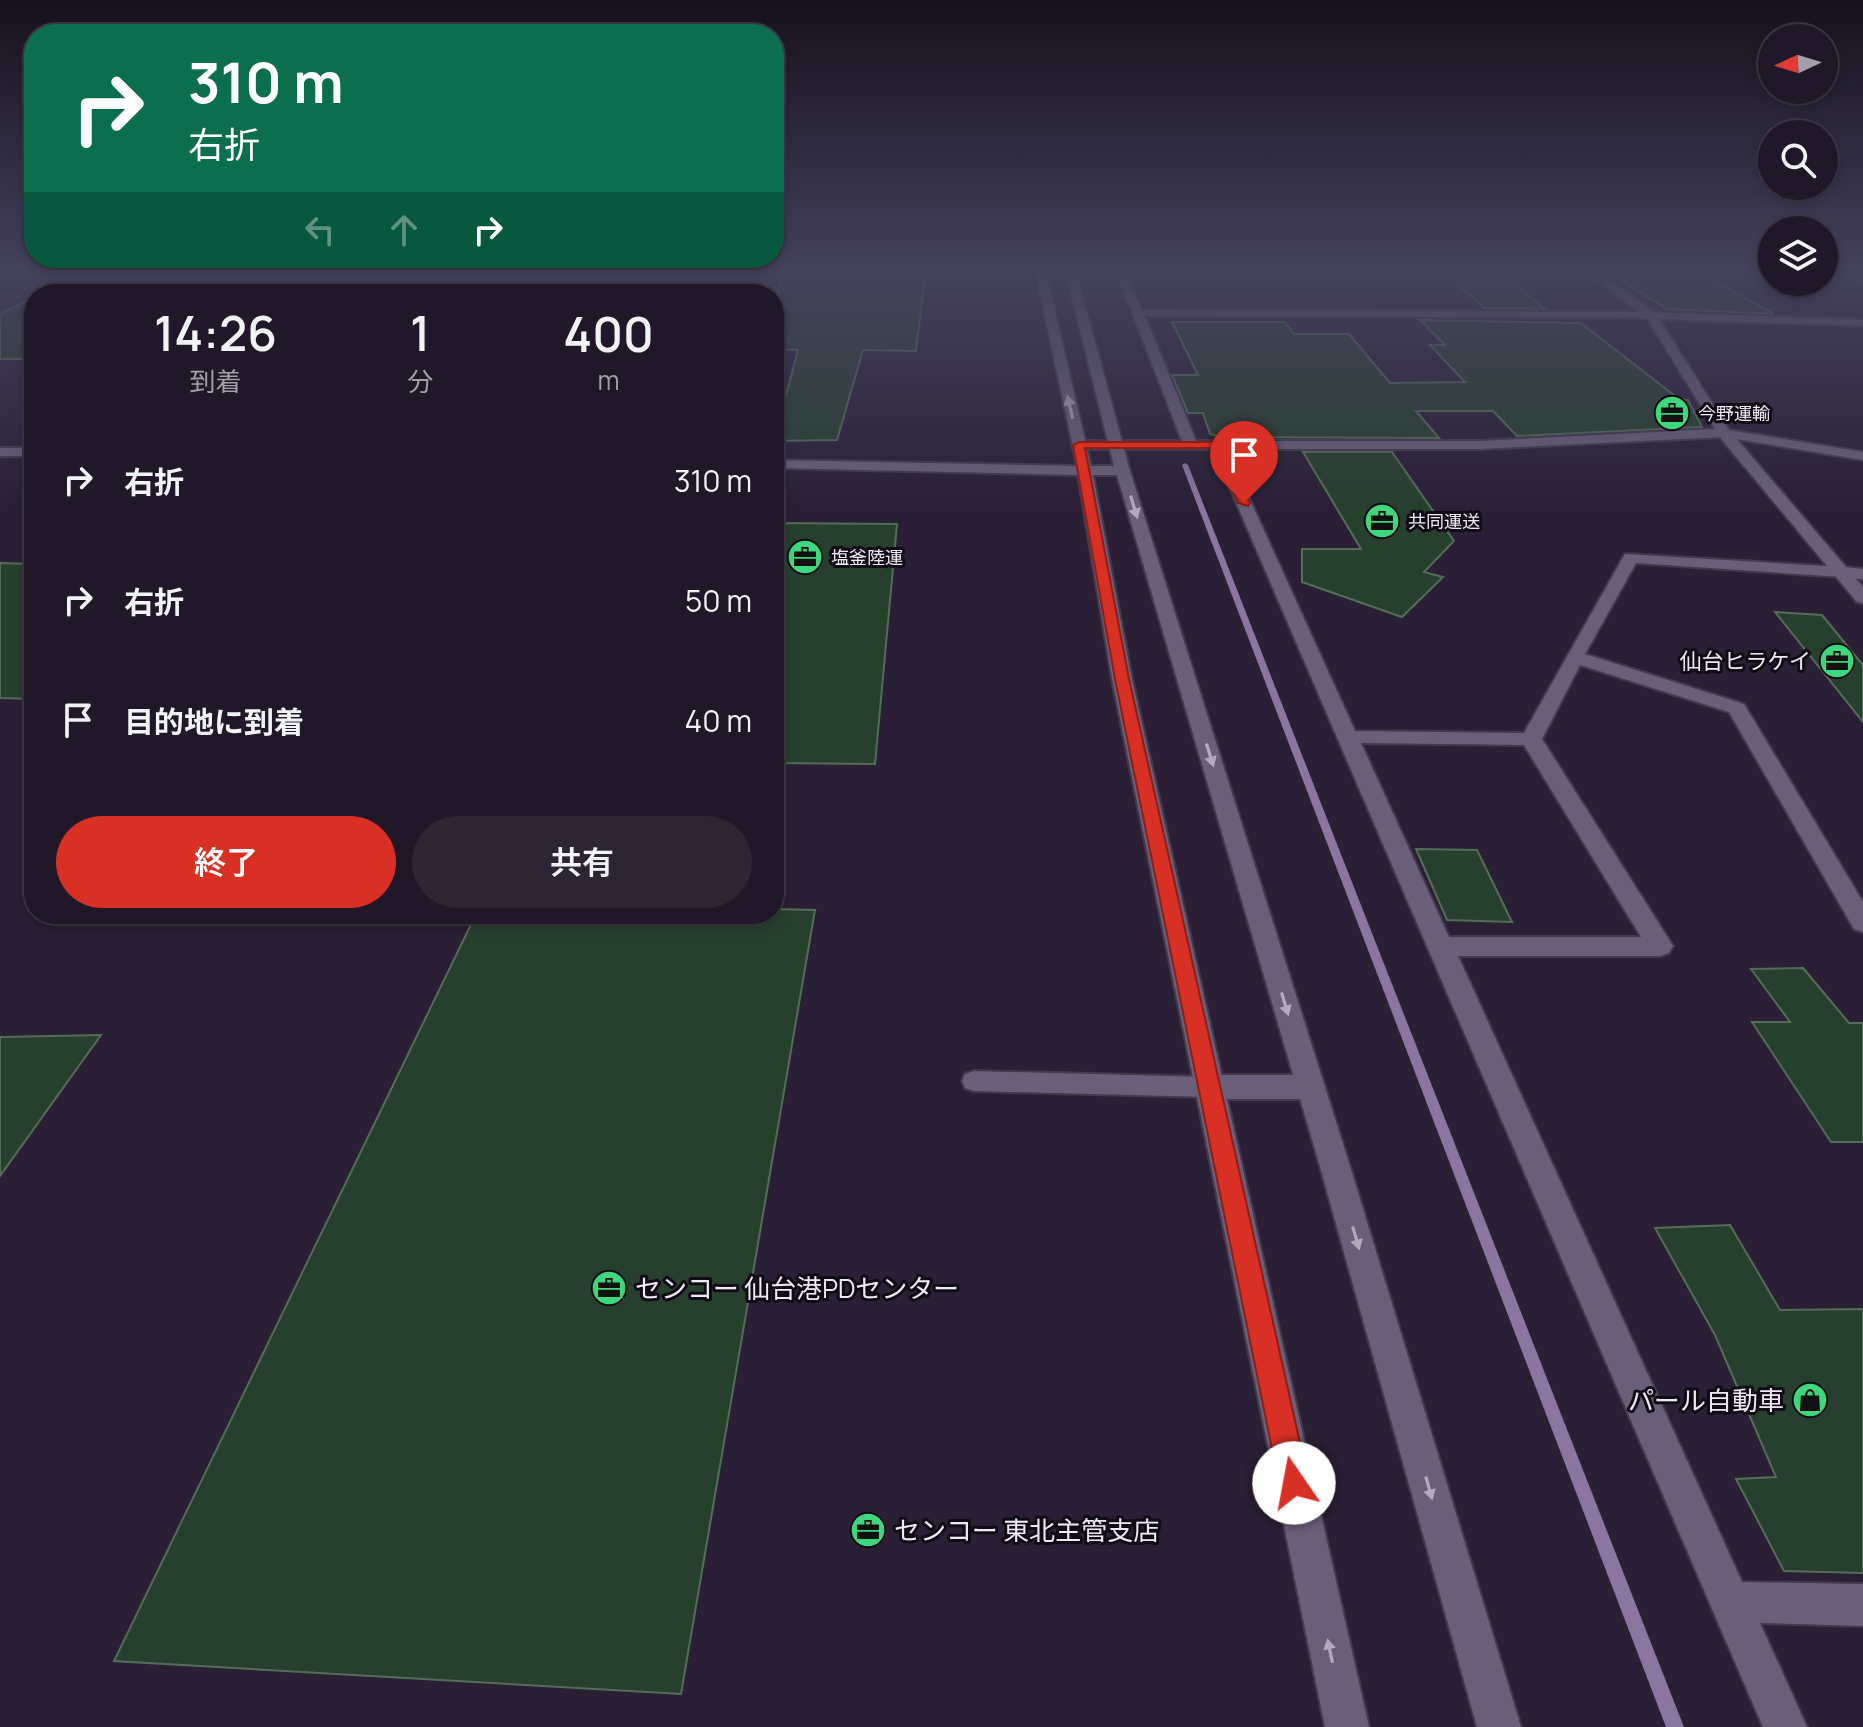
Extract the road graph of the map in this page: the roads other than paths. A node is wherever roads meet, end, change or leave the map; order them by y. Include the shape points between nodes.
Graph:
1 (1058, 350) edge
2 (1092, 350) edge
3 (1156, 350) edge
4 (1672, 350) edge
5 (1724, 433) junction
6 (1079, 445) junction
7 (1118, 445) junction
8 (1204, 445) junction
9 (0, 452) edge
10 (24, 452) edge
11 (1863, 456) edge
12 (784, 464) edge
13 (1085, 470) junction
14 (1123, 471) junction
15 (1841, 572) junction
16 (1863, 574) edge
17 (1863, 598) edge
18 (1574, 657) junction
19 (1347, 737) junction
20 (1531, 739) junction
21 (1863, 923) edge
22 (1441, 947) junction
23 (974, 1081) dead end
24 (1208, 1087) junction
25 (1310, 1087) junction
26 (1730, 1602) junction
27 (1863, 1605) edge
28 (1347, 1727) edge
29 (1499, 1727) edge
30 (1785, 1727) edge

6 -> 1 street
2 - 7 street
3 - 8 street
4 - 5 street
5 - 8 street via 1480,445
5 - 11 street
5 - 15 street
6 - 7 street
6 - 13 street
7 - 8 street
7 - 14 street
8 - 19 street
9 - 10 street
12 - 13 street
13 - 14 street
13 - 24 street via 1122,679
14 -> 25 street
15 - 16 street
15 - 17 street
15 - 18 street via 1631,558
18 - 20 street
18 - 21 street via 1737,708
19 - 20 street
19 - 22 street
20 - 22 street via 1660,946
22 - 26 street
23 - 24 lane
24 - 25 street
28 -> 24 street
25 -> 29 street
26 - 27 street
26 - 30 street

